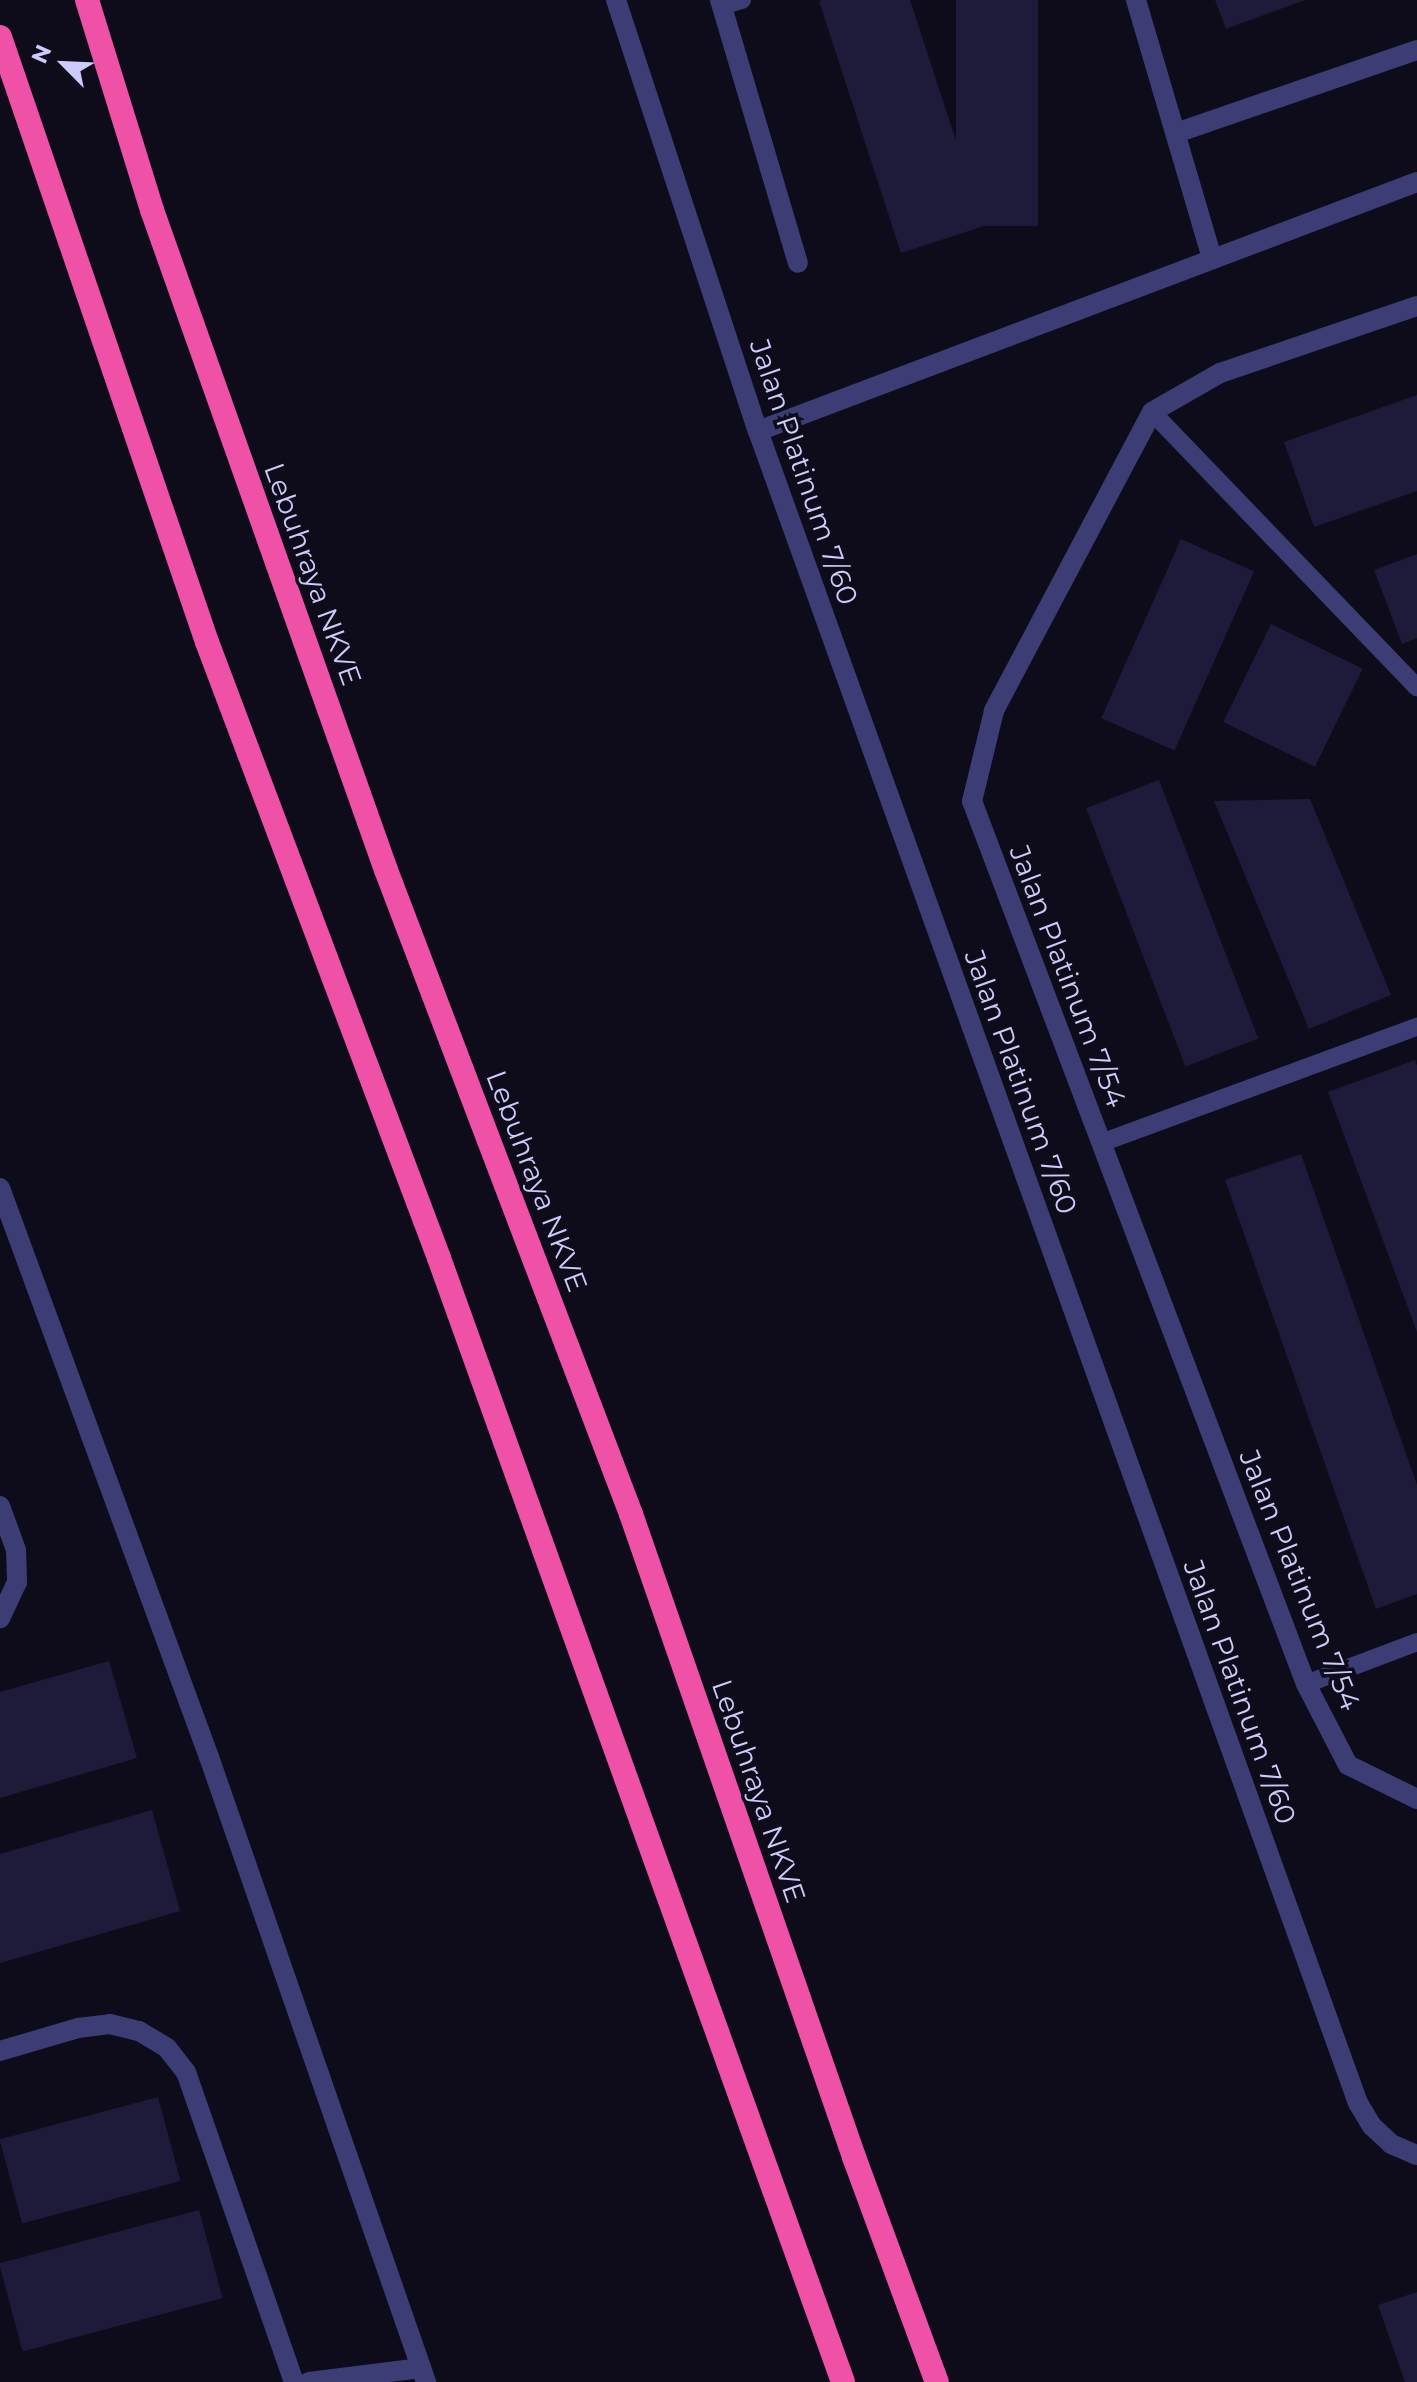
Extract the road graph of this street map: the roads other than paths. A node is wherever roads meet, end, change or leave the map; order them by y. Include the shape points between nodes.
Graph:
1 (87, 0) edge
2 (616, 0) edge
3 (1136, 0) edge
4 (728, 2) edge
5 (0, 37) edge
6 (1417, 50) edge
7 (1176, 133) junction
8 (1417, 182) edge
9 (1212, 259) junction
10 (798, 263) dead end
11 (1417, 306) edge
12 (1152, 412) junction
13 (758, 431) junction
14 (1417, 687) edge
15 (1417, 1027) edge
16 (1101, 1143) junction
17 (0, 1188) edge
18 (0, 1506) edge
19 (0, 1618) edge
20 (1417, 1642) edge
21 (1306, 1684) junction
22 (1417, 1799) edge
23 (0, 2051) edge
24 (1417, 2155) edge
25 (423, 2375) edge
26 (294, 2382) edge
27 (309, 2382) edge
28 (843, 2382) edge
29 (937, 2382) edge

1 - 29 highway, Lebuhraya NKVE via 152,210 380,855 631,1514
2 - 13 street, Jalan Platinum 7/60
3 - 7 street
4 - 10 street
5 - 28 highway via 207,642 439,1258
6 - 7 street
7 - 9 street
8 - 9 street
9 - 13 street
11 - 12 street via 1220,373
12 - 14 lane
12 - 16 street, Jalan Platinum 7/54 via 994,711 972,801
13 - 24 street, Jalan Platinum 7/60 via 1358,2103 1391,2144
15 - 16 lane
16 - 21 street, Jalan Platinum 7/54
17 - 25 street via 209,1757
18 - 19 street via 16,1550 17,1582
20 - 21 lane
21 - 22 street, Jalan Platinum 7/54 via 1348,1765
23 - 26 street via 110,2024 139,2031 167,2048 186,2072
25 - 27 street

